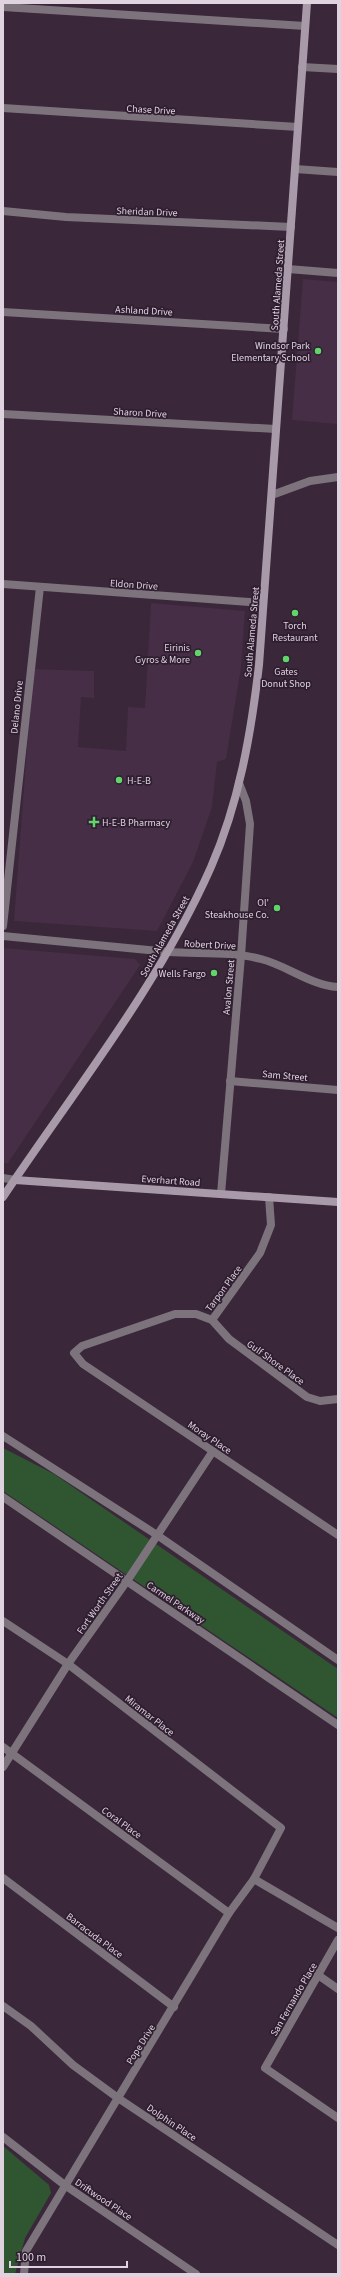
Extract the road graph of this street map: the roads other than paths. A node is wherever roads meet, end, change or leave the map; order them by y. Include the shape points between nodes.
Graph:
1 (307, 3) edge
2 (3, 7) edge
3 (305, 26) junction
4 (302, 67) junction
5 (338, 70) edge
6 (3, 108) edge
7 (298, 127) junction
8 (295, 169) junction
9 (338, 172) edge
10 (3, 211) edge
11 (291, 227) junction
12 (288, 269) junction
13 (338, 273) edge
14 (3, 312) edge
15 (284, 328) junction
16 (3, 414) edge
17 (276, 429) junction
18 (338, 477) edge
19 (272, 495) junction
20 (3, 584) edge
21 (40, 587) junction
22 (263, 603) junction
23 (239, 783) junction
24 (3, 926) edge
25 (3, 936) edge
26 (168, 952) junction
27 (241, 956) junction
28 (338, 987) edge
29 (230, 1081) junction
30 (338, 1090) edge
31 (3, 1178) edge
32 (15, 1180) junction
33 (221, 1194) junction
34 (3, 1197) edge
35 (269, 1197) junction
36 (338, 1202) edge
37 (212, 1320) junction
38 (74, 1353) joint
39 (338, 1399) edge
40 (3, 1436) edge
41 (213, 1451) junction
42 (3, 1497) edge
43 (157, 1535) junction
44 (338, 1535) edge
45 (127, 1581) junction
46 (3, 1621) edge
47 (338, 1660) edge
48 (68, 1664) junction
49 (338, 1725) edge
50 (3, 1747) edge
51 (11, 1752) junction
52 (3, 1767) edge
53 (281, 1828) joint
54 (3, 1878) edge
55 (254, 1879) junction
56 (229, 1913) junction
57 (338, 1928) edge
58 (338, 1940) edge
59 (318, 1975) junction
60 (338, 1989) edge
61 (3, 2006) edge
62 (174, 2007) junction
63 (118, 2098) junction
64 (338, 2118) edge
65 (3, 2137) edge
66 (66, 2186) junction
67 (338, 2245) edge
68 (24, 2274) edge
69 (196, 2274) edge

1 - 3 main road, South Alameda Street
2 - 3 street
3 - 4 main road, South Alameda Street
4 - 5 street
4 - 7 main road, South Alameda Street
6 - 7 street, Chase Drive
7 - 8 main road, South Alameda Street
8 - 9 street
8 - 11 main road, South Alameda Street
10 - 11 street, Sheridan Drive via 66,217
11 - 12 main road, South Alameda Street
12 - 13 street
12 - 15 main road, South Alameda Street
14 - 15 street, Ashland Drive
15 - 17 main road, South Alameda Street
16 - 17 street, Sharon Drive
17 - 19 main road, South Alameda Street
18 - 19 street via 310,481
19 - 22 main road, South Alameda Street
20 - 21 street, Eldon Drive
21 - 22 street, Eldon Drive
21 - 24 street, Delano Drive
22 - 23 main road, South Alameda Street via 254,706
23 - 26 main road, South Alameda Street via 211,866
23 - 27 street, Avalon Street via 250,824
25 - 26 street, Robert Drive
26 - 27 street, Robert Drive
26 - 32 main road, South Alameda Street
27 - 28 street, Robert Drive via 281,965 315,982
27 - 29 street, Avalon Street
29 - 30 street, Sam Street
29 - 33 street, Avalon Street
31 - 32 street, Everhart Road
32 - 33 main road, Everhart Road
32 - 34 main road, South Alameda Street
33 - 35 main road, Everhart Road
35 - 36 main road, Everhart Road
35 - 37 street, Tarpon Place via 270,1224 260,1254
37 - 38 street, Tarpon Place via 196,1314 175,1314 82,1346
37 - 39 street, Gulf Shore Place via 229,1339 307,1397 320,1402
38 - 41 street, Moray Place via 83,1364
40 - 43 street
41 - 43 street, Fort Worth Street
41 - 44 street, Moray Place
42 - 45 street, Carmel Parkway
43 - 45 street, Fort Worth Street
43 - 47 street
45 - 48 street, Fort Worth Street
45 - 49 street, Carmel Parkway
46 - 48 street, Miramar Place
48 - 51 street, Fort Worth Street
48 - 53 street, Miramar Place
50 - 51 street, Coral Place
51 - 52 street, Fort Worth Street
51 - 56 street, Coral Place
53 - 55 street, Pope Drive
54 - 62 street, Barracuda Place
55 - 56 street, Pope Drive
55 - 57 street
56 - 62 street, Pope Drive
58 - 59 street, San Fernando Place
59 - 60 street
59 - 64 street, San Fernando Place via 265,2068
61 - 63 street, Dolphin Place via 31,2026 73,2066
62 - 63 street, Pope Drive
63 - 66 street, Pope Drive
63 - 67 street, Dolphin Place
65 - 66 street, Driftwood Place
66 - 68 street, Pope Drive via 26,2251
66 - 69 street, Driftwood Place

